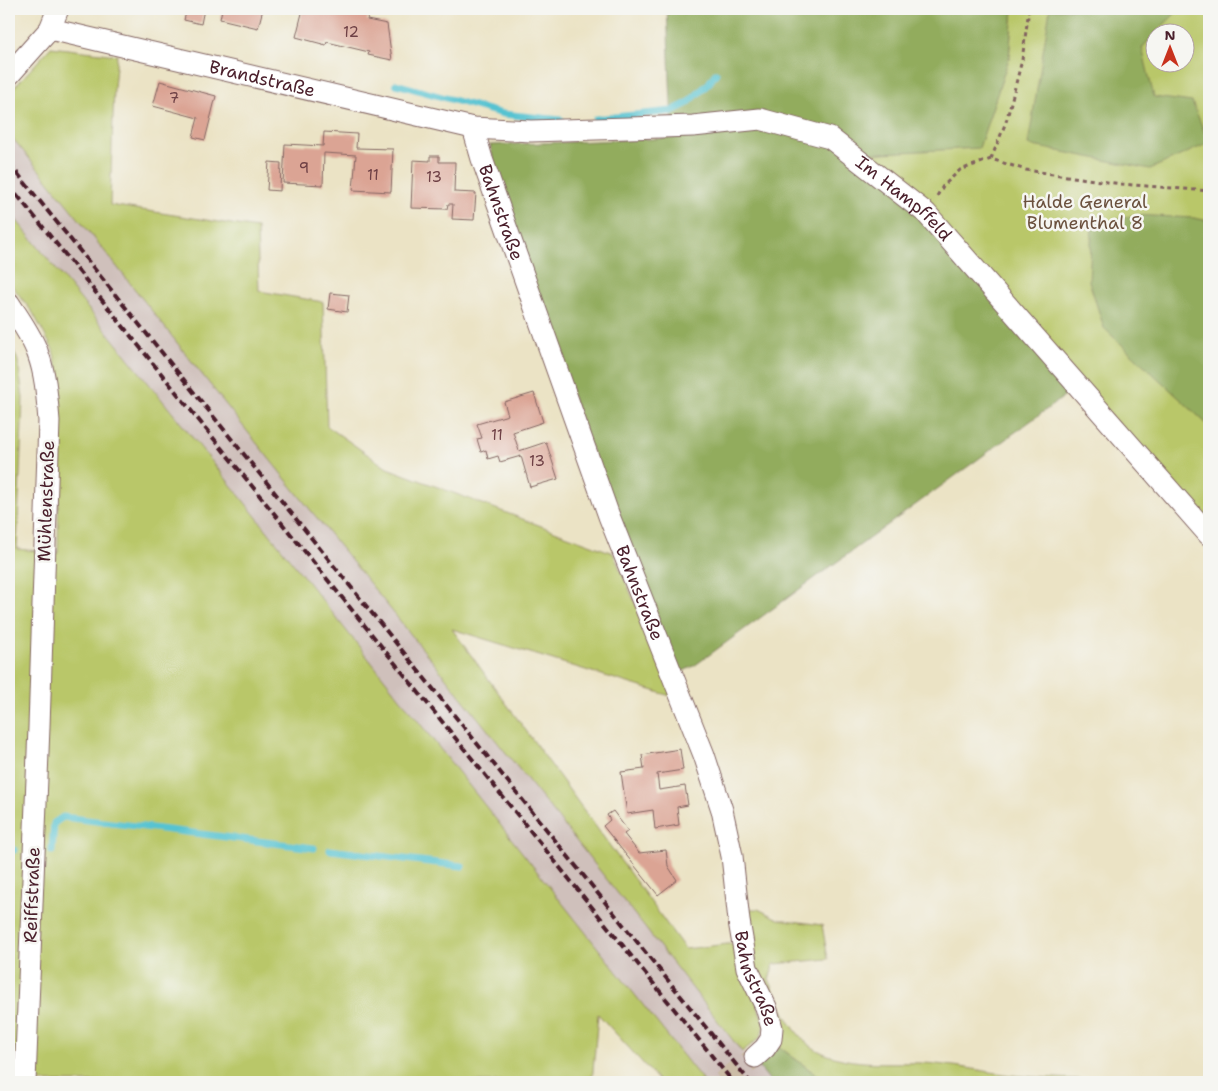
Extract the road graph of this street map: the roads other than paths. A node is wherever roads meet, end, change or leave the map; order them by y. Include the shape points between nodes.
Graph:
1 (58, 9) edge
2 (50, 29) junction
3 (9, 75) edge
4 (473, 128) junction
5 (9, 303) edge
6 (1209, 535) edge
7 (40, 708) joint
8 (755, 1057) tunnel mouth
9 (25, 1082) edge

1 - 2 street
2 - 3 street
2 - 4 street, Brandstraße
4 - 6 street, Im Hampffeld via 532,131 693,126 760,119 830,138 926,214
4 - 8 street, Bahnstraße via 609,516 704,755 722,810 732,856 747,968 766,1007 772,1028 771,1039
5 - 7 street, Mühlenstraße via 38,353 47,394
7 - 9 street, Reiffstraße

